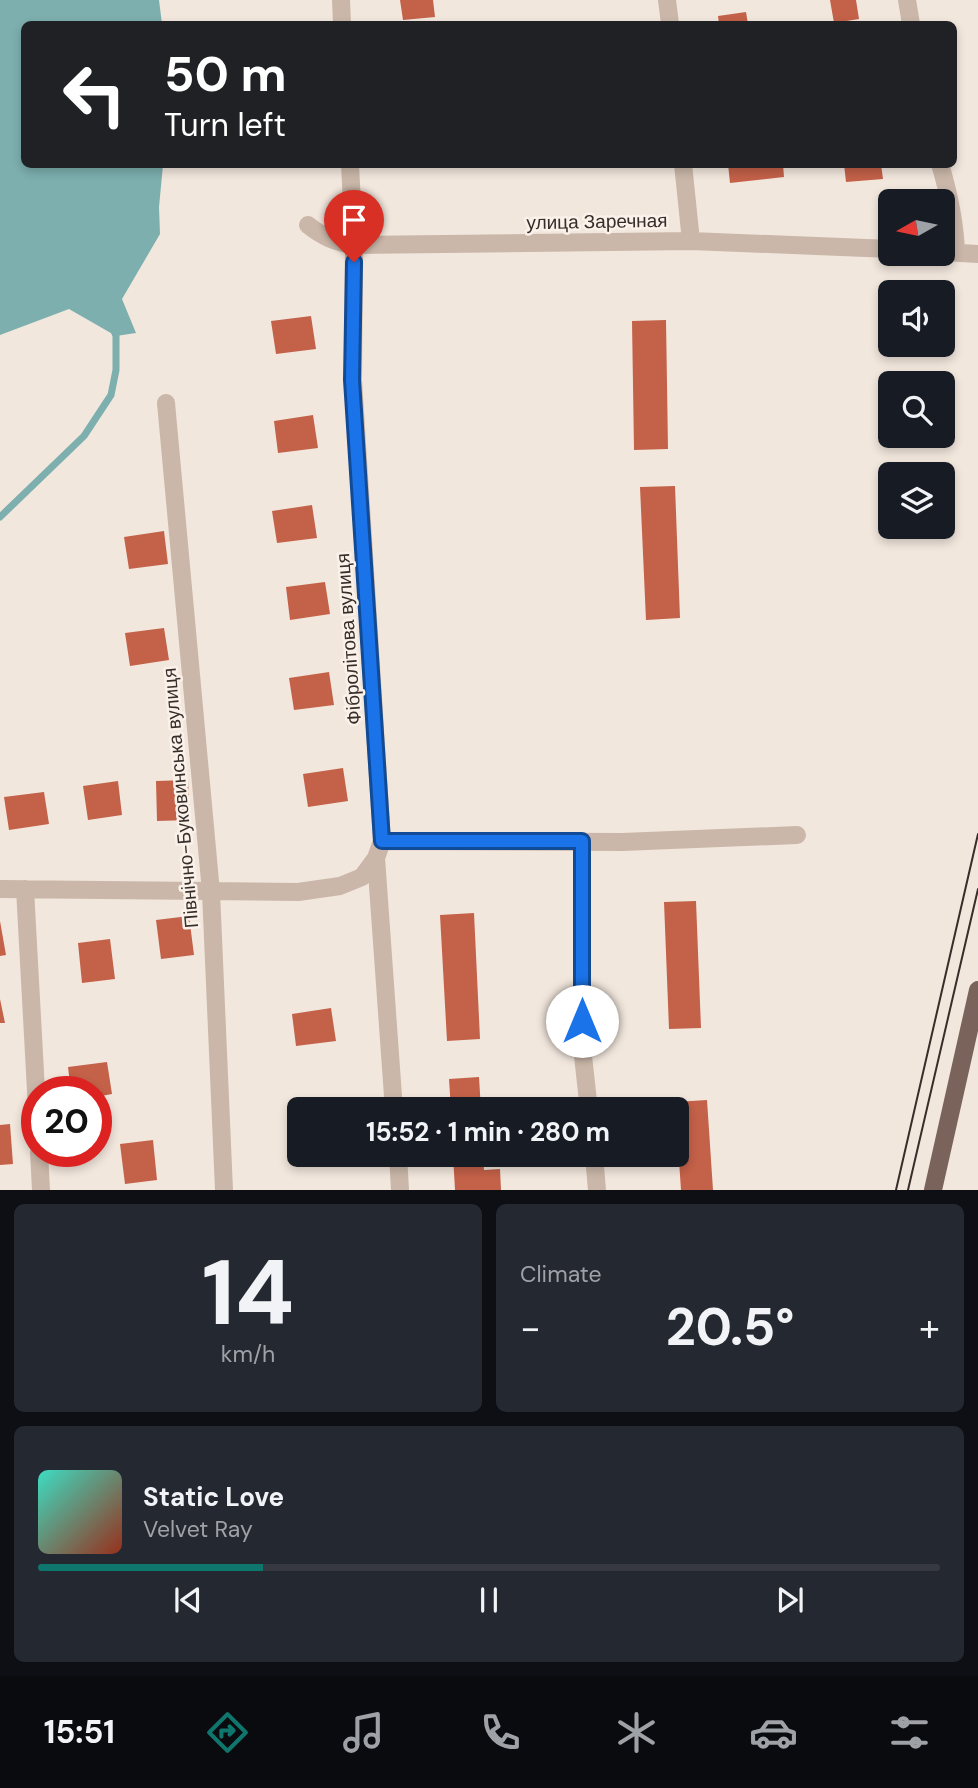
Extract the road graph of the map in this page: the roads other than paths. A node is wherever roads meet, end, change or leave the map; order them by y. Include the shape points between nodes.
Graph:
1 (341, 0) edge
2 (667, 0) edge
3 (908, 0) edge
4 (342, 21) edge
5 (670, 21) edge
6 (911, 21) edge
7 (349, 168) edge
8 (683, 168) edge
9 (941, 168) edge
10 (947, 189) edge
11 (308, 225) dead end
12 (691, 241) junction
13 (354, 245) junction
14 (878, 248) edge
15 (956, 252) edge
16 (978, 254) edge
17 (166, 403) dead end
18 (797, 835) dead end
19 (582, 841) junction
20 (379, 850) junction
21 (0, 889) edge
22 (25, 889) junction
23 (211, 892) junction
24 (978, 990) edge
25 (35, 1076) edge
26 (393, 1097) edge
27 (588, 1097) edge
28 (40, 1167) edge
29 (399, 1167) edge
30 (595, 1167) edge
31 (41, 1189) edge
32 (224, 1189) edge
33 (400, 1189) edge
34 (597, 1189) edge
35 (933, 1189) edge

1 - 4 street
2 - 5 street
3 - 6 street
7 - 13 street, Фібролітова вулиця
8 - 12 street
9 - 10 street
11 - 13 street, улица Заречная via 335,242
12 - 13 street, улица Заречная
12 - 14 street, улица Заречная
13 - 20 street, Фібролітова вулиця via 352,380
15 - 16 street
17 - 23 street, Північно-Буковинська вулиця
18 - 19 street
19 - 20 street
19 - 27 street via 582,1047
20 - 23 street via 362,877 340,886 298,892
20 - 26 street, Фібролітова вулиця
21 - 22 street
22 - 23 street
22 - 25 street
23 - 32 street, Північно-Буковинська вулиця
24 - 35 main road
28 - 31 street
29 - 33 street
30 - 34 street

